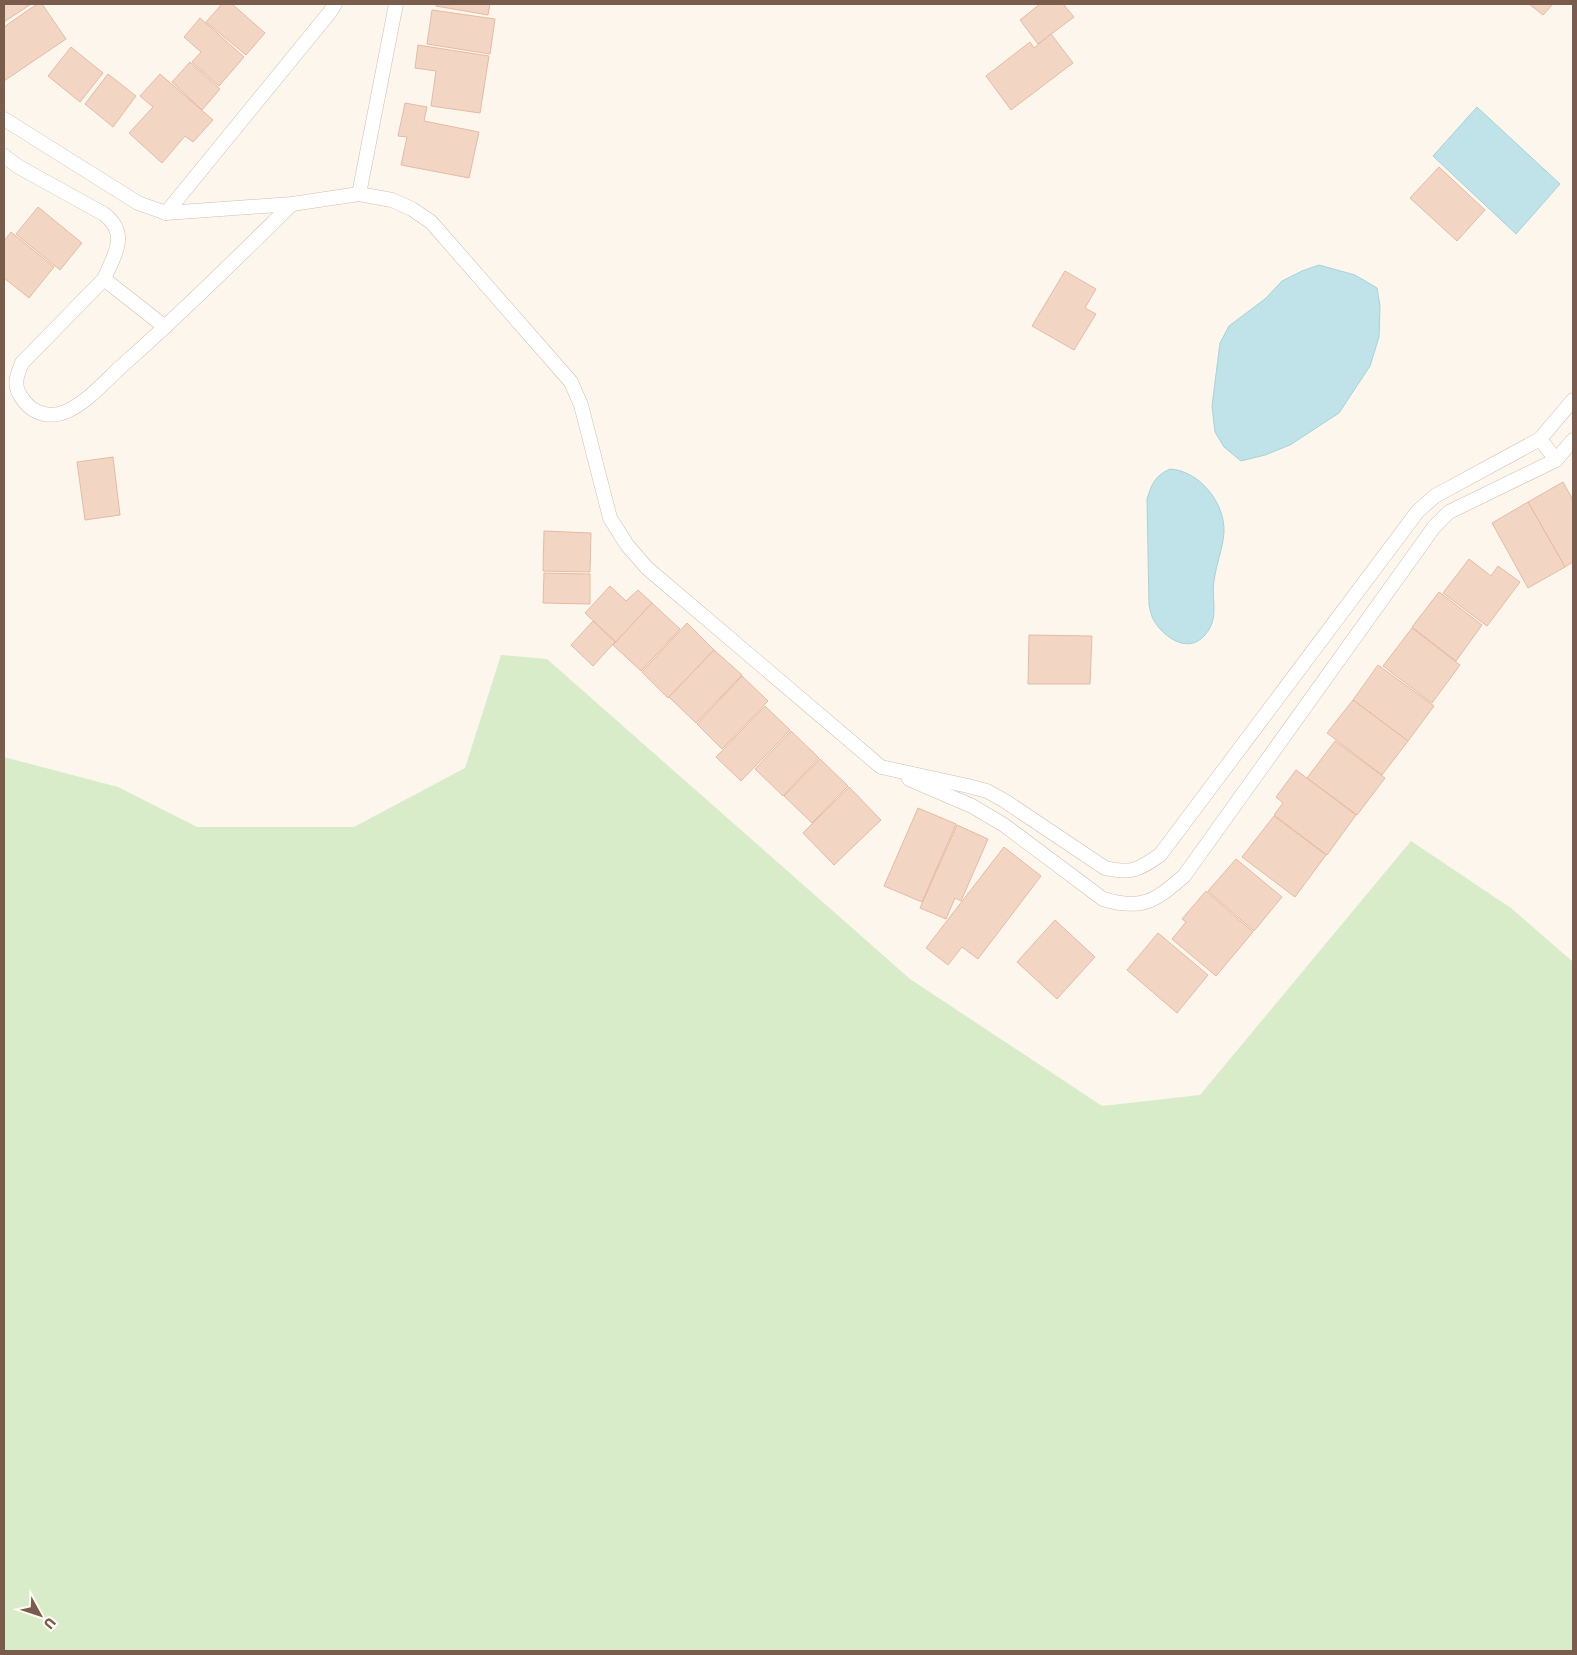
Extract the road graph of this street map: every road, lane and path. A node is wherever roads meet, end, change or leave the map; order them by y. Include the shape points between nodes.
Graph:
1 (335, 4) edge
2 (396, 4) edge
3 (4, 119) edge
4 (4, 156) edge
5 (359, 194) junction
6 (292, 204) junction
7 (166, 213) junction
8 (104, 279) junction
9 (166, 328) junction
10 (1573, 400) edge
11 (1540, 439) junction
12 (1573, 440) edge
13 (1556, 460) junction
14 (881, 767) junction

1 - 7 lane
2 - 5 lane
3 - 7 lane via 138,203
4 - 8 lane via 112,221 120,238
5 - 6 lane
5 - 14 lane via 392,200 431,222 571,382 581,404 610,518 647,568
6 - 7 lane
6 - 9 lane
8 - 9 lane
8 - 9 lane via 22,363 16,378 17,392 36,412 51,415 81,402
10 - 11 lane
11 - 13 lane
11 - 14 lane via 1434,496 1418,511 1160,855 1141,868 1124,872 1105,868 987,791
12 - 13 lane
13 - 14 lane via 1450,512 1434,527 1184,876 1162,895 1140,904 1121,904 1103,899 972,806

